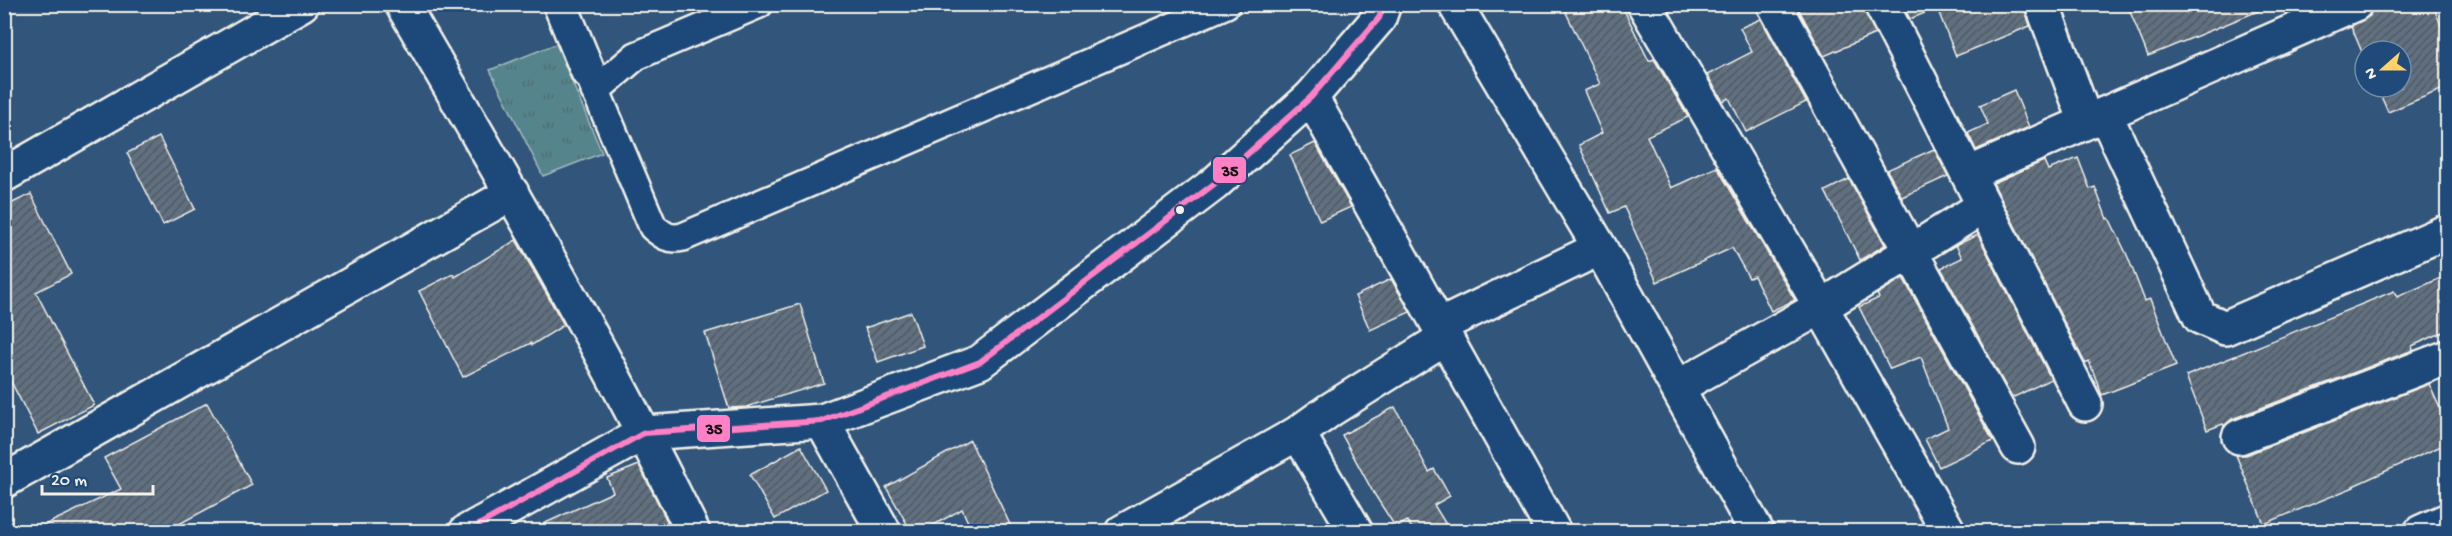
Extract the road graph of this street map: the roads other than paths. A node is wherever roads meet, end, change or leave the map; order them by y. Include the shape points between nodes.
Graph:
1 (303, 4) edge
2 (402, 4) edge
3 (759, 4) edge
4 (1226, 4) edge
5 (1384, 4) edge
6 (1455, 4) edge
7 (1644, 4) edge
8 (1774, 4) edge
9 (1881, 4) edge
10 (2042, 4) edge
11 (2355, 4) edge
12 (570, 8) edge
13 (591, 81) junction
14 (1311, 97) junction
15 (2096, 118) junction
16 (1968, 174) junction
17 (4, 176) edge
18 (512, 193) junction
19 (1984, 206) junction
20 (2448, 231) edge
21 (1600, 248) junction
22 (1911, 252) junction
23 (1821, 308) junction
24 (1443, 331) junction
25 (2448, 357) edge
26 (1678, 387) junction
27 (2085, 404) dead end
28 (822, 421) junction
29 (644, 433) junction
30 (1298, 433) junction
31 (2239, 437) dead end
32 (2018, 447) dead end
33 (4, 481) edge
34 (2448, 520) edge
35 (1947, 529) dead end
36 (466, 531) edge
37 (693, 531) edge
38 (884, 531) edge
39 (1122, 531) edge
40 (1356, 531) edge
41 (1554, 531) edge
42 (1757, 531) edge
43 (2421, 531) edge

1 - 17 street
2 - 18 street
3 - 13 street via 636,56
4 - 13 street via 672,240 653,226
5 - 14 street via 1380,18
6 - 21 street
7 - 23 street
8 - 22 street
9 - 16 street
10 - 15 street
11 - 15 street
12 - 13 street
14 - 24 street
14 - 28 street via 1214,184 980,362
15 - 16 street
15 - 20 street via 2200,317 2224,328
16 - 19 street
18 - 29 street
18 - 33 street
19 - 22 street
19 - 27 street
21 - 24 street
21 - 26 street
22 - 23 street
22 - 32 street
23 - 26 street
23 - 35 street
24 - 30 street
24 - 41 street
25 - 31 street
26 - 42 street
28 - 29 street
28 - 38 street
29 - 36 street
29 - 37 street
30 - 39 street
30 - 40 street
34 - 43 street

